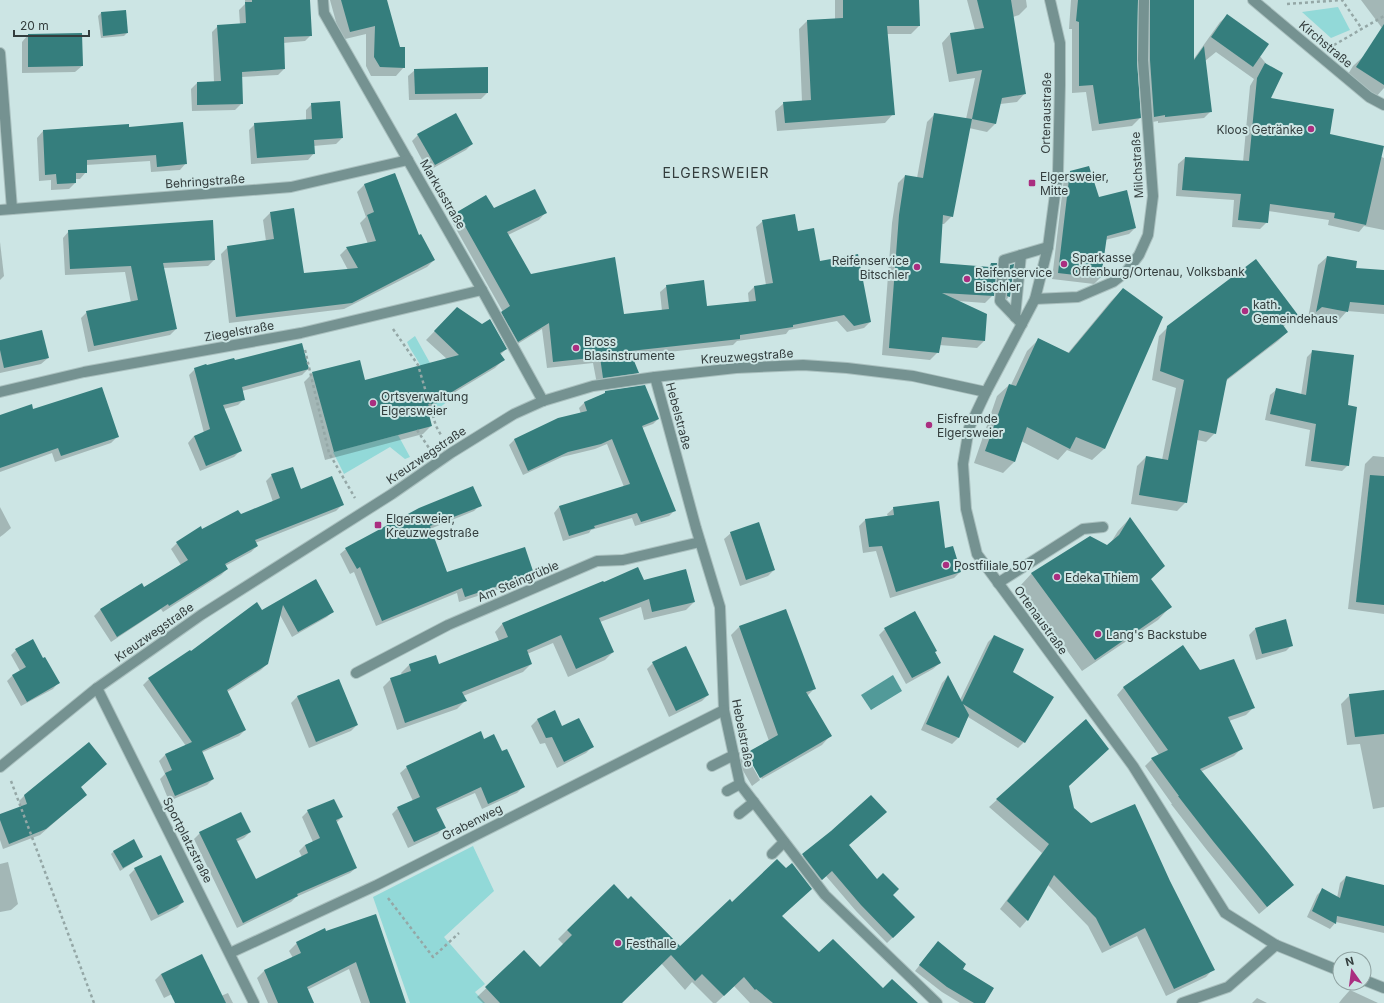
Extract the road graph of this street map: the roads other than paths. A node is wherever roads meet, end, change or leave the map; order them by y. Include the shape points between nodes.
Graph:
1 (323, 0) edge
2 (1050, 0) edge
3 (1144, 0) edge
4 (1253, 0) edge
5 (0, 53) edge
6 (1384, 105) edge
7 (408, 160) junction
8 (12, 209) junction
9 (0, 210) edge
10 (1048, 247) junction
11 (1021, 255) junction
12 (482, 290) junction
13 (1035, 299) junction
14 (1018, 321) junction
15 (655, 377) junction
16 (0, 392) edge
17 (986, 392) junction
18 (543, 401) junction
19 (1103, 527) dead end
20 (700, 542) junction
21 (998, 583) junction
22 (356, 672) dead end
23 (97, 688) junction
24 (724, 710) junction
25 (734, 755) junction
26 (2, 765) edge
27 (712, 766) dead end
28 (740, 784) junction
29 (727, 791) dead end
30 (754, 802) junction
31 (739, 814) dead end
32 (784, 842) junction
33 (772, 854) dead end
34 (1276, 945) junction
35 (230, 953) junction
36 (1332, 968) edge
37 (1372, 983) edge
38 (1384, 988) edge
39 (254, 1003) edge
40 (937, 1003) edge
41 (1182, 1003) edge

1 - 7 street, Markusstraße via 324,13
2 - 10 street, Ortenaustraße via 1060,44 1060,85 1058,172
3 - 13 street, Milchstraße via 1143,60 1153,196 1148,235 1139,255 1126,272 1113,282 1078,297
4 - 6 street, Kirchstraße via 1369,97
5 - 8 street
7 - 8 street, Behringstraße via 291,187
7 - 12 street, Markusstraße
8 - 9 street, Behringstraße
10 - 11 street
10 - 13 street, Ortenaustraße
11 - 14 street
11 - 14 street via 1004,260 1000,301
12 - 16 street, Ziegelstraße via 301,333 84,372
12 - 18 street, Markusstraße
13 - 14 street, Ortenaustraße
14 - 17 street, Ortenaustraße
15 - 17 street, Kreuzwegstraße via 736,368 803,365 913,376
15 - 18 street, Kreuzwegstraße via 593,386
15 - 20 street, Hebelstraße
17 - 21 street, Ortenaustraße via 969,428 963,464 966,509 977,554
18 - 23 street, Kreuzwegstraße via 514,414 451,453 201,615
19 - 21 street via 1083,529
20 - 22 street, Am Steingrüble via 623,560 597,561 448,625
20 - 24 street, Hebelstraße via 720,607
21 - 34 street, Ortenaustraße via 1133,766 1225,913
23 - 26 street, Kreuzwegstraße
23 - 35 street, Sportplatzstraße
24 - 25 street, Hebelstraße
24 - 35 street, Grabenweg via 377,885
25 - 27 street
25 - 28 street, Hebelstraße
28 - 29 street
28 - 30 street, Hebelstraße
30 - 31 street
30 - 32 street, Hebelstraße
32 - 33 street
32 - 40 street, Hebelstraße via 824,895
34 - 36 street, Ortenaustraße
34 - 41 street via 1228,987
35 - 39 street, Sportplatzstraße
37 - 38 street

